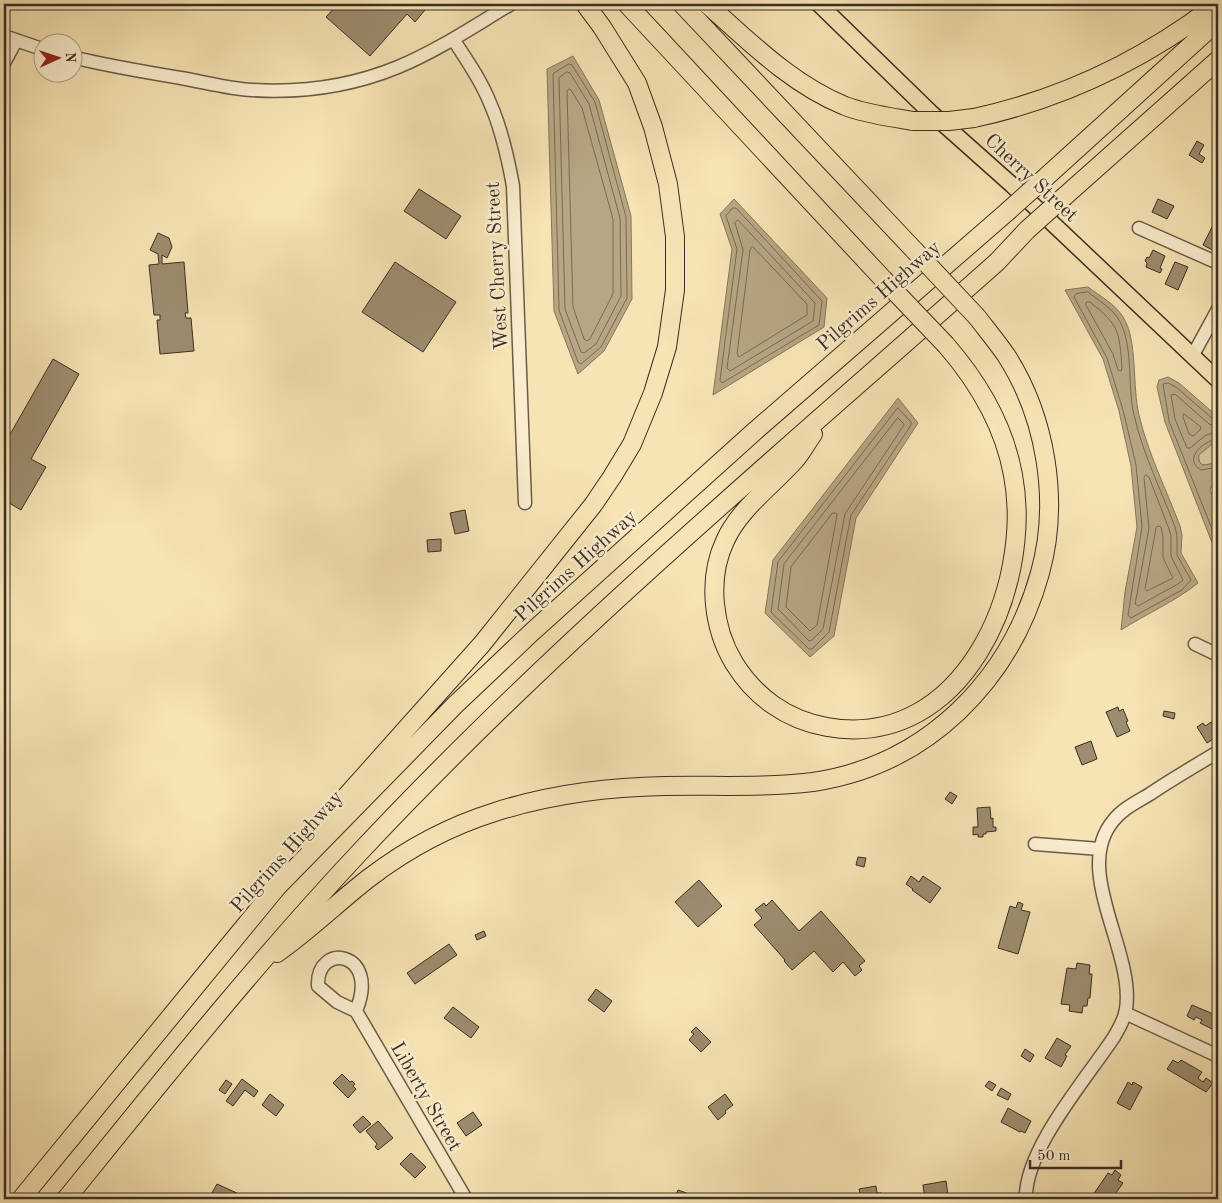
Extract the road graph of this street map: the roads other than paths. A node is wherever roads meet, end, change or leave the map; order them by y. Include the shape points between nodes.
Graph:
1 (511, 4) edge
2 (585, 4) edge
3 (627, 4) edge
4 (682, 4) edge
5 (707, 4) edge
6 (819, 4) edge
7 (1217, 4) edge
8 (1218, 21) edge
9 (10, 39) edge
10 (453, 39) junction
11 (32, 46) edge
12 (82, 59) edge
13 (1218, 60) edge
14 (4, 63) edge
15 (1139, 228) dead end
16 (1218, 263) edge
17 (1218, 309) edge
18 (1193, 355) junction
19 (1218, 380) edge
20 (826, 414) junction
21 (525, 504) dead end
22 (1195, 644) dead end
23 (1218, 655) edge
24 (1218, 752) edge
25 (1035, 844) dead end
26 (1100, 850) junction
27 (277, 888) junction
28 (254, 969) junction
29 (356, 1011) dead end
30 (1125, 1013) junction
31 (1218, 1056) edge
32 (21, 1199) edge
33 (66, 1199) edge
34 (466, 1199) edge
35 (1026, 1199) edge

1 - 10 street
2 - 27 highway via 636,84 653,127 668,184 675,237 675,290 667,347 653,393 632,444 593,505 482,644 316,830
3 - 20 highway, bridge via 965,367 987,400 1010,460 1016,500 1016,541 1007,591 986,640 961,677 927,708 899,722 875,728 846,730 817,726 765,700 733,661 717,619 714,587 725,542 742,515 796,459
4 - 28 highway, bridge via 977,317 1007,356 1038,427 1049,505 1043,565 1022,627 993,673 954,716 913,746 886,760 844,776 791,784 596,789 558,795 491,813 461,824 401,856 320,917 303,935
5 - 7 highway, bridge via 765,56 821,94 877,115 912,121 949,121 1028,104 1116,68 1185,29
6 - 18 main road, Cherry Street via 930,112
8 - 27 highway, Pilgrims Highway, bridge via 1046,178 532,632 455,705
9 - 11 street
9 - 14 street
10 - 12 street via 399,67 340,85 288,91 250,90
10 - 21 street, West Cherry Street via 490,102 513,186
13 - 20 highway, bridge
15 - 16 street
17 - 18 street
18 - 19 main road, Cherry Street
20 - 28 highway via 664,557 495,714 359,852
22 - 23 street
24 - 26 street via 1124,811 1113,821
25 - 26 street
26 - 30 street via 1102,891 1125,973
27 - 32 highway, Pilgrims Highway
28 - 33 highway
29 - 34 street, Liberty Street
30 - 31 street
30 - 35 street via 1114,1037 1045,1137 1033,1166

